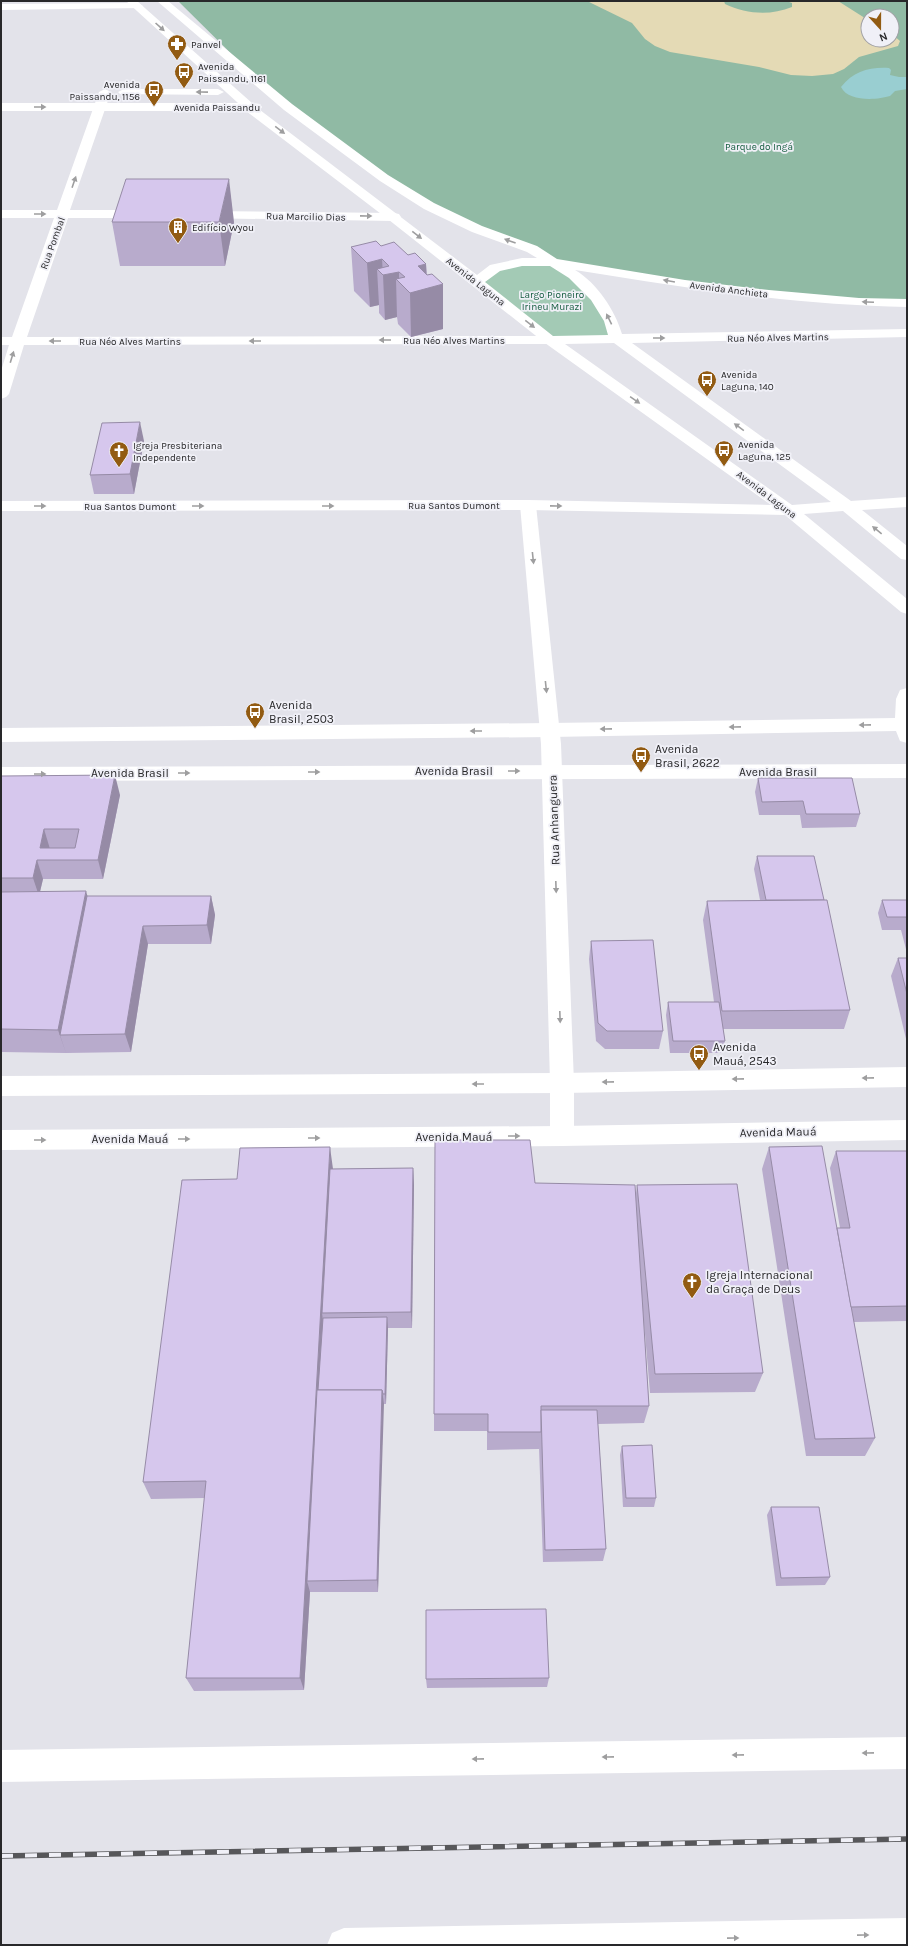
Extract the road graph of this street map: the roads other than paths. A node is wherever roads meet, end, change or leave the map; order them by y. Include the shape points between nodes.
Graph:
1 (162, 1) edge
2 (134, 4) edge
3 (1, 7) edge
4 (269, 91) junction
5 (90, 92) dead end
6 (105, 92) junction
7 (233, 92) junction
8 (1, 107) edge
9 (99, 107) junction
10 (249, 107) junction
11 (288, 107) junction
12 (1, 214) edge
13 (63, 214) junction
14 (158, 214) edge
15 (189, 215) edge
16 (394, 216) junction
17 (553, 262) junction
18 (477, 282) junction
19 (907, 304) edge
20 (907, 333) edge
21 (616, 338) junction
22 (550, 340) junction
23 (1, 341) edge
24 (18, 341) junction
25 (1, 394) edge
26 (907, 502) edge
27 (528, 505) junction
28 (1, 506) edge
29 (847, 506) junction
30 (789, 510) junction
31 (907, 555) edge
32 (907, 608) edge
33 (907, 694) edge
34 (550, 730) junction
35 (906, 730) edge
36 (1, 735) edge
37 (552, 771) junction
38 (907, 771) edge
39 (1, 774) edge
40 (907, 1078) edge
41 (562, 1083) junction
42 (1, 1086) edge
43 (907, 1130) edge
44 (562, 1136) junction
45 (1, 1140) edge
46 (907, 1753) edge
47 (1, 1766) edge
48 (907, 1935) edge
49 (344, 1945) edge

1 - 4 main road
2 - 3 main road
2 -> 7 main road, Avenida Laguna
4 - 7 main road, Avenida Paissandu
4 - 11 main road
5 - 6 main road, Avenida Paissandu
7 -> 6 main road, Avenida Paissandu
6 - 9 main road, Rua Pombal
7 - 10 main road, Avenida Laguna
8 -> 9 main road, Avenida Paissandu
9 - 10 main road, Avenida Paissandu
13 -> 9 main road, Rua Pombal
10 - 11 main road, Avenida Paissandu
10 -> 16 main road, Avenida Laguna
17 -> 11 main road via 532,249 429,206 384,178
12 -> 13 main road
13 - 14 main road
13 - 24 main road, Rua Pombal
15 -> 16 main road, Rua Marcilio Dias
16 -> 18 main road, Avenida Laguna
17 - 18 main road via 522,262 495,268
19 -> 17 main road, Avenida Anchieta via 859,302 685,284
21 -> 17 main road via 611,321 597,298 574,275
18 -> 22 main road, Avenida Laguna
21 -> 20 main road, Rua Néo Alves Martins
21 - 22 main road, Rua Néo Alves Martins
29 -> 21 main road
22 -> 24 main road, Rua Néo Alves Martins
22 -> 30 main road, Avenida Laguna
23 - 24 main road, Rua Néo Alves Martins
25 -> 24 main road, Rua Pombal
26 - 29 main road, Rua Santos Dumont
28 -> 27 main road, Rua Santos Dumont
27 -> 30 main road, Rua Santos Dumont
27 -> 34 main road, Rua Anhanguera
29 - 30 main road, Rua Santos Dumont
31 -> 29 main road
30 - 32 main road, Avenida Laguna
33 - 35 main road
35 -> 34 main road
34 -> 36 main road
34 - 37 main road, Rua Anhanguera
37 - 38 main road, Avenida Brasil
39 -> 37 main road, Avenida Brasil
37 -> 41 main road, Rua Anhanguera
40 -> 41 main road
41 -> 42 main road
41 - 44 main road, Rua Anhanguera
43 - 44 main road, Avenida Mauá
45 -> 44 main road, Avenida Mauá
46 -> 47 main road
49 -> 48 main road

